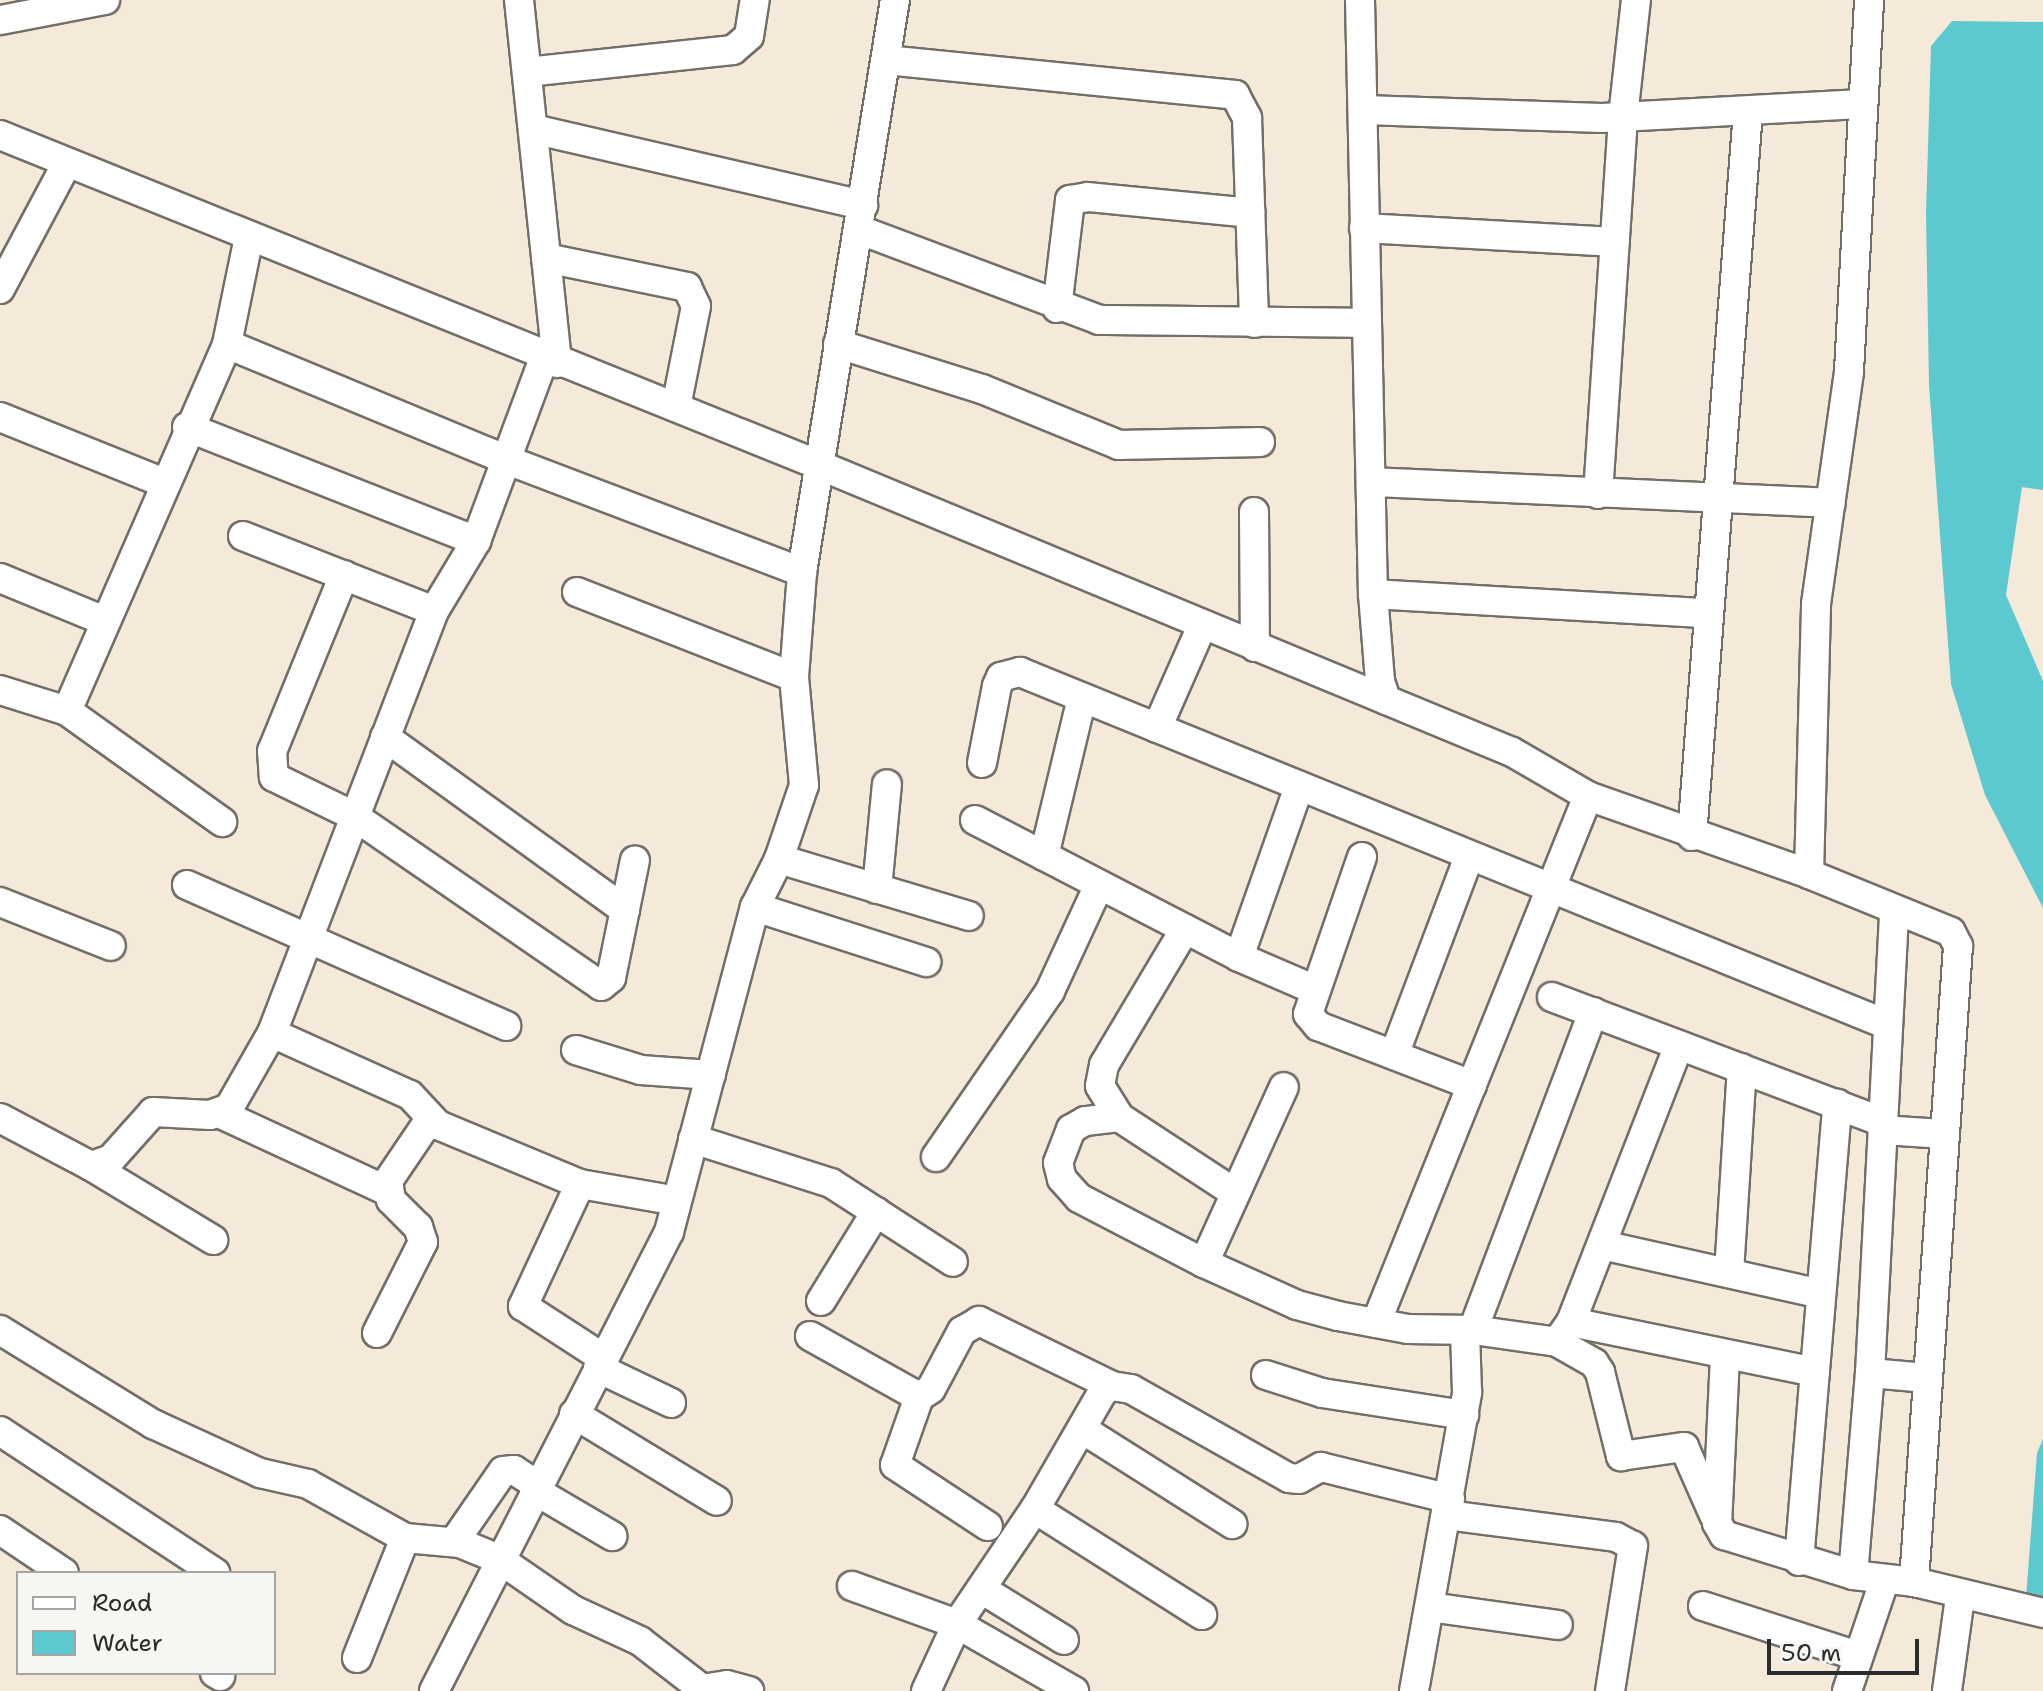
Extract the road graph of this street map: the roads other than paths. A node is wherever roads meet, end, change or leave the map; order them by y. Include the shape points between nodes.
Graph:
1 (519, 0) edge
2 (755, 0) edge
3 (895, 0) edge
4 (1360, 0) edge
5 (1636, 0) edge
6 (1869, 0) edge
7 (95, 1) edge
8 (0, 20) edge
9 (886, 60) junction
10 (527, 72) junction
11 (1863, 104) junction
12 (1364, 110) junction
13 (1748, 111) junction
14 (1623, 117) junction
15 (533, 129) junction
16 (0, 135) edge
17 (67, 163) junction
18 (1250, 213) junction
19 (862, 218) junction
20 (1364, 228) junction
21 (249, 237) junction
22 (1615, 242) junction
23 (546, 258) junction
24 (0, 289) edge
25 (1057, 308) junction
26 (1254, 323) junction
27 (1365, 323) junction
28 (227, 344) junction
29 (838, 344) junction
30 (550, 360) junction
31 (676, 407) junction
32 (0, 417) edge
33 (187, 427) junction
34 (1260, 442) dead end
35 (507, 460) junction
36 (819, 465) junction
37 (1373, 482) junction
38 (164, 483) junction
39 (1598, 494) junction
40 (1717, 499) junction
41 (1831, 503) junction
42 (1254, 512) dead end
43 (243, 536) dead end
44 (476, 541) junction
45 (802, 572) junction
46 (344, 575) junction
47 (0, 578) edge
48 (577, 592) dead end
49 (1373, 594) junction
50 (434, 611) junction
51 (1705, 613) junction
52 (105, 621) junction
53 (1202, 626) junction
54 (1255, 647) junction
55 (794, 677) junction
56 (1382, 685) junction
57 (0, 690) edge
58 (1082, 698) junction
59 (67, 711) junction
60 (1157, 728) junction
61 (385, 737) junction
62 (982, 763) dead end
63 (887, 784) dead end
64 (1299, 787) junction
65 (1588, 796) junction
66 (354, 816) junction
67 (975, 820) dead end
68 (222, 822) dead end
69 (1692, 836) junction
70 (1044, 856) junction
71 (1362, 857) dead end
72 (1469, 857) junction
73 (779, 859) junction
74 (635, 860) dead end
75 (1809, 874) junction
76 (187, 885) dead end
77 (1099, 885) junction
78 (877, 889) junction
79 (1550, 891) junction
80 (0, 902) edge
81 (755, 907) junction
82 (625, 910) junction
83 (1894, 911) junction
84 (969, 916) dead end
85 (1185, 929) junction
86 (305, 941) junction
87 (111, 946) dead end
88 (1239, 957) junction
89 (926, 962) dead end
90 (1313, 989) junction
91 (1552, 997) dead end
92 (1593, 1012) junction
93 (1888, 1025) junction
94 (506, 1026) dead end
95 (272, 1033) junction
96 (1679, 1045) junction
97 (576, 1050) dead end
98 (1394, 1055) junction
99 (1742, 1068) junction
100 (711, 1075) junction
101 (1472, 1085) junction
102 (1284, 1087) dead end
103 (1837, 1104) junction
104 (221, 1114) junction
105 (1119, 1117) junction
106 (0, 1118) edge
107 (430, 1119) junction
108 (1883, 1126) junction
109 (1945, 1134) junction
110 (693, 1139) junction
111 (936, 1157) dead end
112 (91, 1166) junction
113 (580, 1184) junction
114 (388, 1191) junction
115 (1235, 1193) junction
116 (677, 1201) junction
117 (876, 1212) junction
118 (213, 1240) dead end
119 (1602, 1245) junction
120 (953, 1262) dead end
121 (1204, 1263) junction
122 (1729, 1273) junction
123 (1821, 1294) junction
124 (821, 1301) dead end
125 (1376, 1323) junction
126 (1469, 1330) junction
127 (1564, 1332) junction
128 (377, 1333) dead end
129 (810, 1336) dead end
130 (3, 1337) edge
131 (1725, 1356) junction
132 (600, 1363) junction
133 (1815, 1372) junction
134 (1870, 1373) junction
135 (1266, 1375) dead end
136 (1927, 1378) junction
137 (1112, 1386) junction
138 (919, 1397) junction
139 (671, 1403) dead end
140 (574, 1414) junction
141 (1464, 1415) junction
142 (1082, 1429) junction
143 (0, 1431) edge
144 (535, 1488) junction
145 (717, 1501) dead end
146 (1449, 1507) junction
147 (1035, 1509) junction
148 (1717, 1523) junction
149 (1232, 1524) dead end
150 (988, 1526) dead end
151 (0, 1530) edge
152 (612, 1536) dead end
153 (405, 1538) junction
154 (454, 1542) junction
155 (499, 1559) junction
156 (1799, 1561) junction
157 (61, 1571) edge
158 (212, 1571) edge
159 (1853, 1575) junction
160 (1885, 1579) junction
161 (1914, 1582) junction
162 (852, 1586) dead end
163 (983, 1590) junction
164 (1960, 1597) junction
165 (1703, 1606) dead end
166 (1430, 1607) junction
167 (2043, 1613) edge
168 (1202, 1615) dead end
169 (957, 1624) junction
170 (1558, 1625) dead end
171 (1064, 1640) dead end
172 (1858, 1656) junction
173 (357, 1658) dead end
174 (434, 1691) edge
175 (749, 1691) edge
176 (926, 1691) edge
177 (1074, 1691) edge
178 (1414, 1691) edge
179 (1610, 1691) edge
180 (1847, 1691) edge
181 (1947, 1691) edge

1 - 10 street
2 - 10 street via 749,36 733,50
3 - 9 street
4 - 12 street
5 - 14 street
6 - 11 street
7 - 8 street
9 - 18 street via 1235,95 1247,118
9 - 19 street
10 - 15 street
11 - 13 street
11 - 41 street via 1849,371
12 - 14 street
12 - 20 street
13 - 14 street
13 - 40 street
14 - 22 street
15 - 19 street
15 - 23 street
16 - 17 street
17 - 21 street
17 - 24 street
18 - 25 street via 1088,197 1070,200
18 - 26 street
19 - 25 street
19 - 29 street
20 - 22 street
20 - 27 street
21 - 28 street
21 - 30 street
22 - 39 street
23 - 30 street
23 - 31 street via 687,287 696,306
25 - 26 street via 1115,323
26 - 27 street
27 - 37 street
28 - 33 street
28 - 35 street
29 - 34 street via 982,389 1119,445
29 - 36 street
30 - 31 street
30 - 35 street
31 - 36 street
32 - 38 street
33 - 38 street
33 - 44 street
35 - 44 street
35 - 45 street
36 - 45 street
36 - 53 street
37 - 39 street
37 - 49 street
38 - 52 street
39 - 40 street
40 - 41 street
40 - 51 street
41 - 75 street via 1816,604
42 - 54 street
43 - 46 street
44 - 50 street
45 - 55 street
46 - 50 street
46 - 66 street via 272,751 271,767 283,785
47 - 52 street
48 - 55 street
49 - 51 street
49 - 56 street
50 - 61 street
51 - 69 street
52 - 59 street
53 - 54 street
53 - 60 street
54 - 56 street
55 - 73 street via 804,785
56 - 65 street
57 - 59 street
58 - 60 street
58 - 62 street via 1020,672 1001,677
58 - 70 street
59 - 68 street
60 - 64 street
61 - 66 street
61 - 82 street
63 - 78 street
64 - 72 street
64 - 88 street
65 - 69 street
65 - 79 street
66 - 82 street via 601,986 611,978
66 - 86 street
67 - 70 street
69 - 75 street
70 - 77 street
71 - 90 street
72 - 79 street
72 - 98 street
73 - 78 street
73 - 81 street
74 - 82 street
75 - 83 street
76 - 86 street
77 - 85 street
77 - 111 street via 1050,991
78 - 84 street
79 - 93 street
79 - 101 street
80 - 87 street
81 - 89 street
81 - 100 street
83 - 93 street
83 - 109 street via 1951,932 1958,946
85 - 88 street
85 - 105 street via 1104,1065 1102,1097
86 - 94 street
86 - 95 street
88 - 90 street
90 - 98 street via 1308,1004 1311,1021
91 - 92 street
92 - 96 street
92 - 126 street
93 - 108 street
95 - 104 street
95 - 107 street via 410,1095
96 - 99 street
96 - 119 street
97 - 100 street via 641,1070
98 - 101 street
99 - 103 street
99 - 122 street
100 - 110 street
101 - 125 street
102 - 115 street
103 - 108 street
103 - 123 street
104 - 112 street via 153,1112 111,1159
104 - 114 street
105 - 115 street
105 - 121 street via 1085,1121 1071,1129 1058,1163 1062,1179 1079,1198
106 - 112 street
107 - 113 street
107 - 114 street via 392,1173
108 - 109 street
108 - 134 street
109 - 136 street
110 - 116 street
110 - 117 street via 831,1183
112 - 118 street
113 - 116 street
113 - 132 street via 523,1306
114 - 128 street via 418,1227 423,1242
115 - 121 street
116 - 132 street via 669,1232
117 - 120 street
117 - 124 street
119 - 122 street
119 - 127 street
121 - 125 street via 1297,1305
122 - 123 street
123 - 133 street
125 - 126 street
126 - 127 street
126 - 141 street
127 - 131 street
127 - 148 street via 1600,1372 1621,1456 1684,1447
129 - 138 street
130 - 153 street via 153,1424 260,1473 308,1484
131 - 133 street
131 - 148 street
132 - 139 street
132 - 140 street
133 - 156 street
134 - 136 street
134 - 159 street
135 - 141 street via 1322,1393
136 - 161 street
137 - 138 street via 979,1321 962,1331 931,1389
137 - 142 street via 1103,1391
137 - 146 street via 1131,1389 1289,1478 1299,1479 1321,1467
138 - 150 street via 895,1465
140 - 144 street
140 - 145 street
141 - 146 street
142 - 147 street
142 - 149 street
143 - 158 street
144 - 152 street
144 - 154 street via 514,1470 503,1471
144 - 155 street
146 - 166 street
146 - 179 street via 1616,1537 1633,1546
147 - 163 street
147 - 168 street
148 - 156 street via 1724,1535
151 - 157 street
153 - 154 street
153 - 173 street
154 - 155 street
155 - 174 street
155 - 175 street via 573,1610 640,1641 702,1689 727,1685
156 - 159 street
159 - 160 street
160 - 161 street
160 - 172 street
161 - 164 street
162 - 169 street
163 - 169 street
163 - 171 street
164 - 167 street
164 - 181 street
165 - 172 street
166 - 170 street
166 - 178 street
169 - 176 street
169 - 177 street
172 - 180 street

